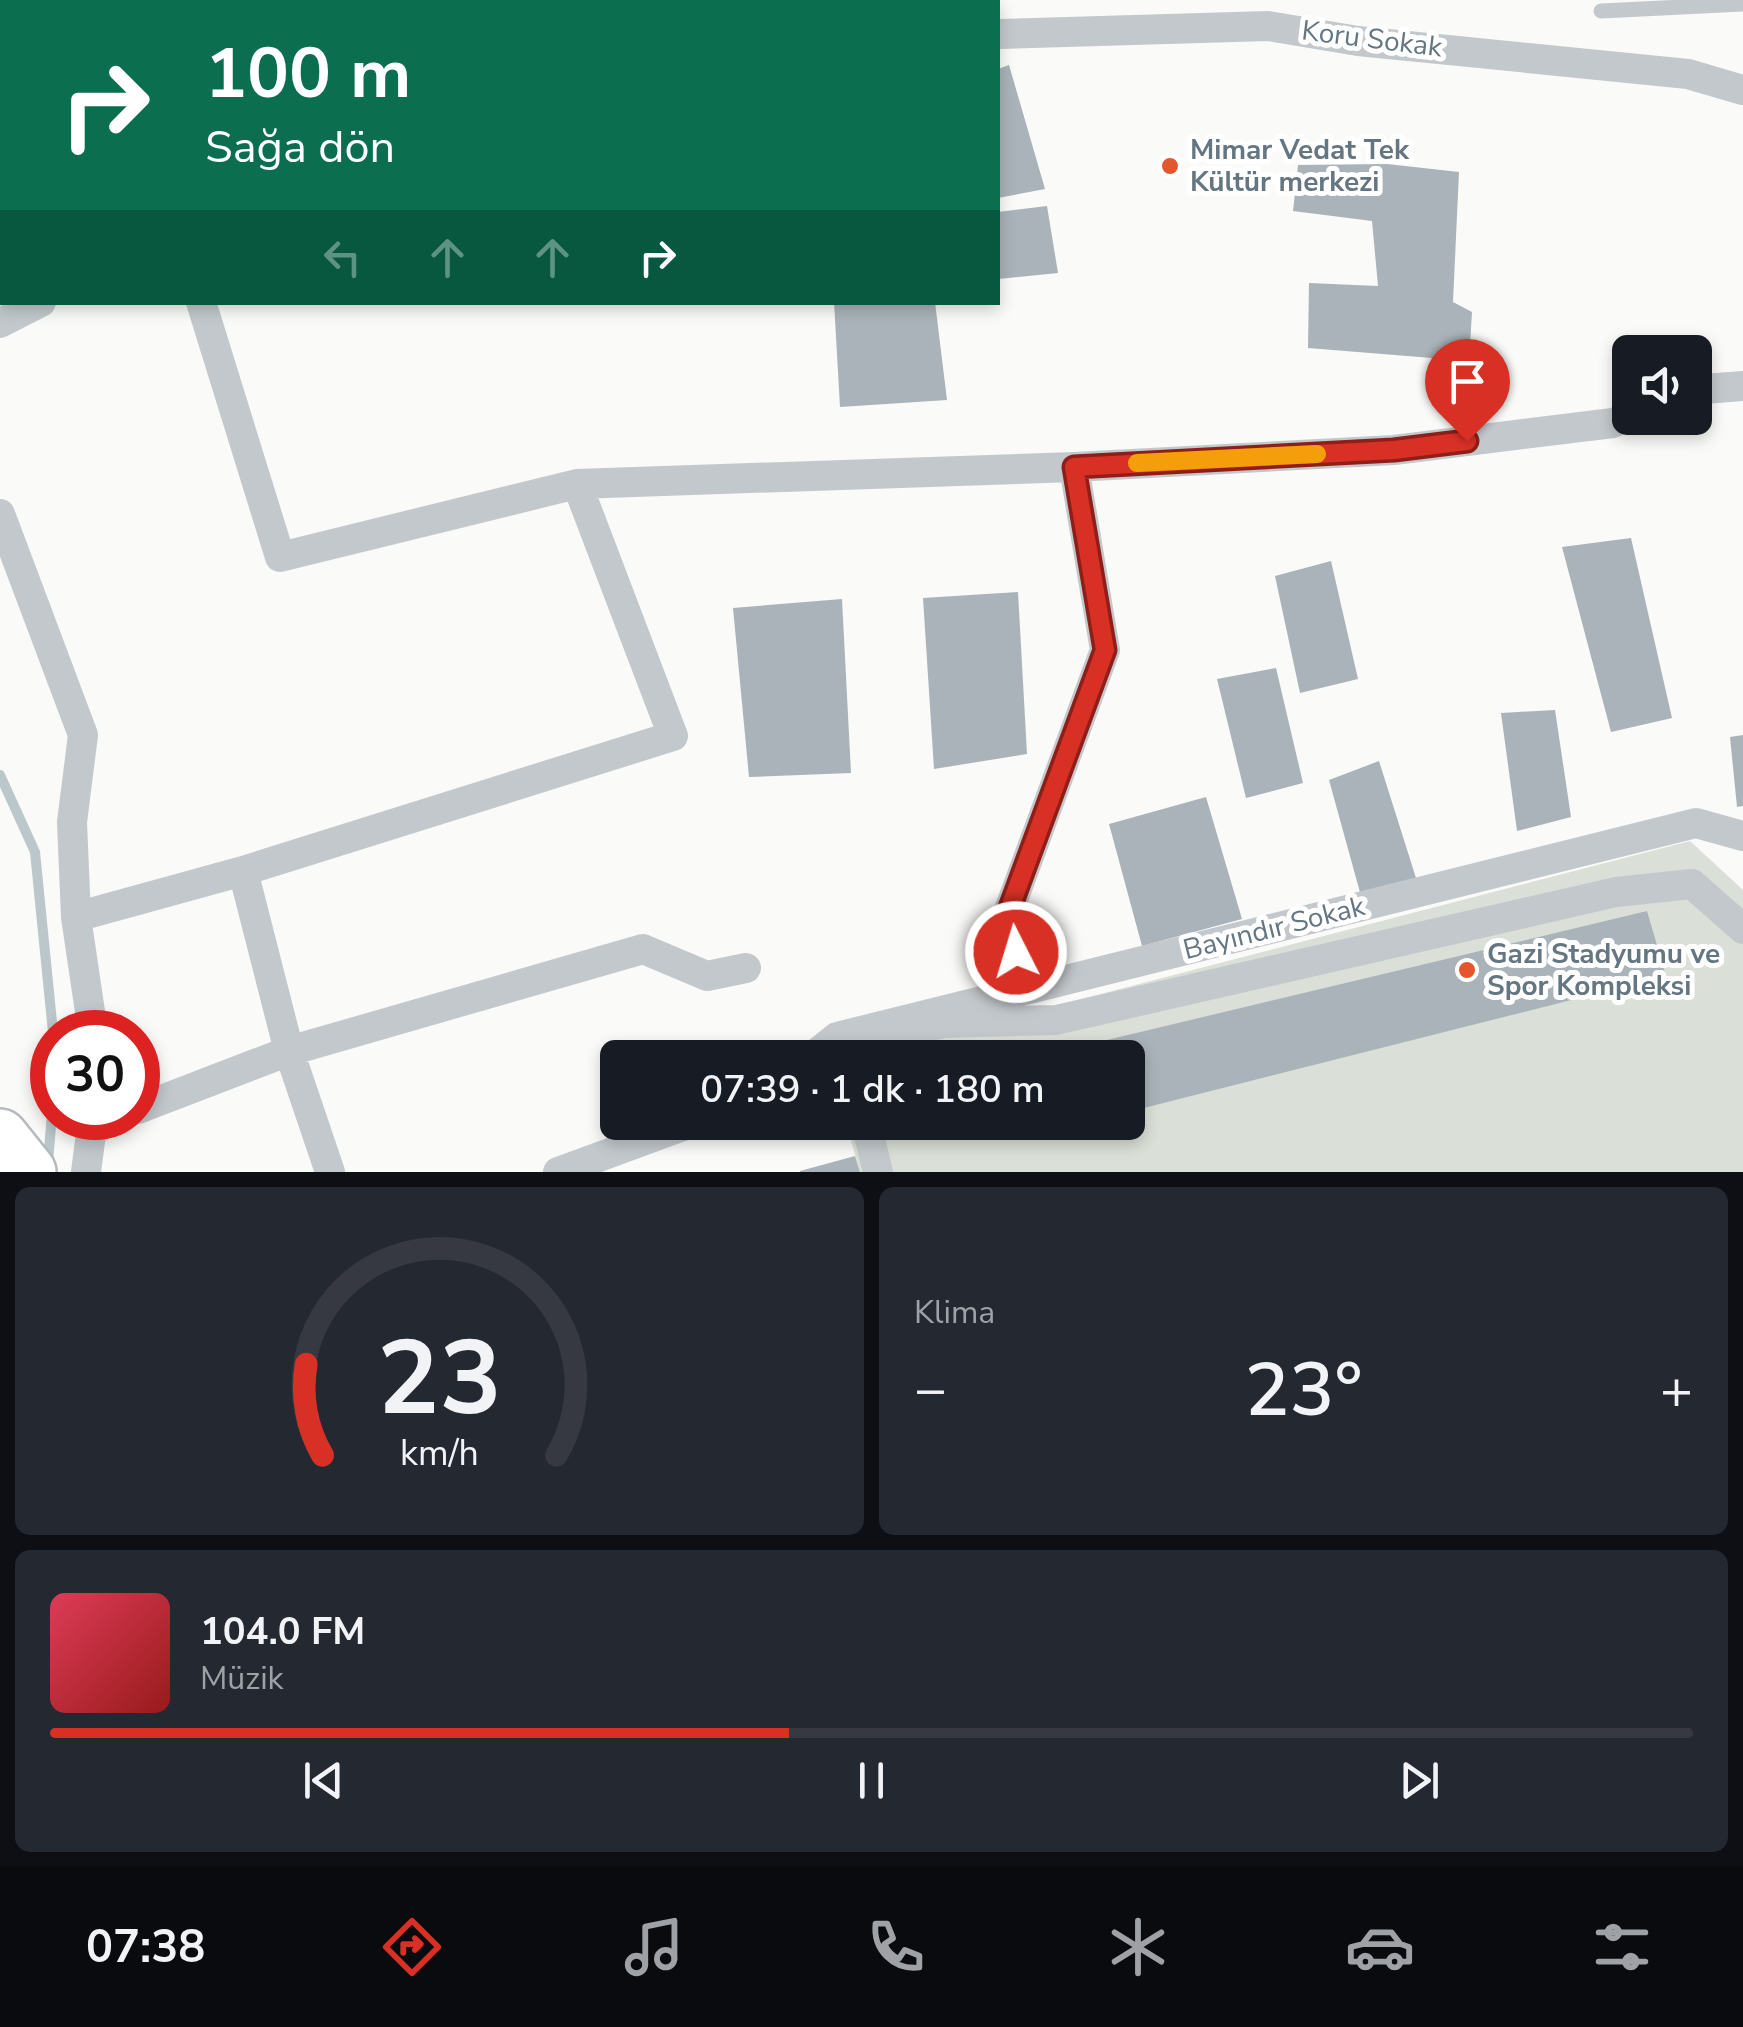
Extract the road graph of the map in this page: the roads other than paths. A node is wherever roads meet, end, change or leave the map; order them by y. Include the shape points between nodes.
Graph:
1 (1715, 2) edge
2 (1743, 4) edge
3 (1601, 11) dead end
4 (1000, 34) edge
5 (1743, 90) edge
6 (34, 305) edge
7 (202, 305) edge
8 (0, 323) edge
9 (1743, 386) edge
10 (1712, 388) edge
11 (1612, 423) edge
12 (1074, 467) junction
13 (577, 484) junction
14 (0, 514) edge
15 (1743, 836) edge
16 (243, 871) junction
17 (76, 916) junction
18 (1743, 929) edge
19 (746, 968) dead end
20 (1024, 990) junction
21 (90, 1010) edge
22 (833, 1040) edge
23 (872, 1040) edge
24 (290, 1051) junction
25 (160, 1101) edge
26 (0, 1137) edge
27 (95, 1140) edge
28 (645, 1140) edge
29 (870, 1140) edge
30 (28, 1172) edge
31 (86, 1172) edge
32 (330, 1172) edge
33 (558, 1172) edge
34 (878, 1172) edge

1 - 2 lane
1 - 3 lane
4 - 5 street, Koru Sokak via 1268,26 1688,74
6 - 8 street
7 - 13 street via 280,557
9 - 10 street
11 - 12 street via 1394,450
12 - 13 street
12 - 20 street via 1105,650 1008,913
13 - 16 street via 673,736
14 - 17 street via 83,735 72,822
15 - 20 street, Bayındır Sokak via 1696,823
16 - 17 street
16 - 24 street
17 - 21 street
18 - 23 street via 1692,884 1616,892 1056,1020 944,1024
19 - 24 street via 707,976 642,949
20 - 22 street, Bayındır Sokak
24 - 25 street
24 - 32 street
26 - 30 highway
27 - 31 street
28 - 33 street
29 - 34 street

